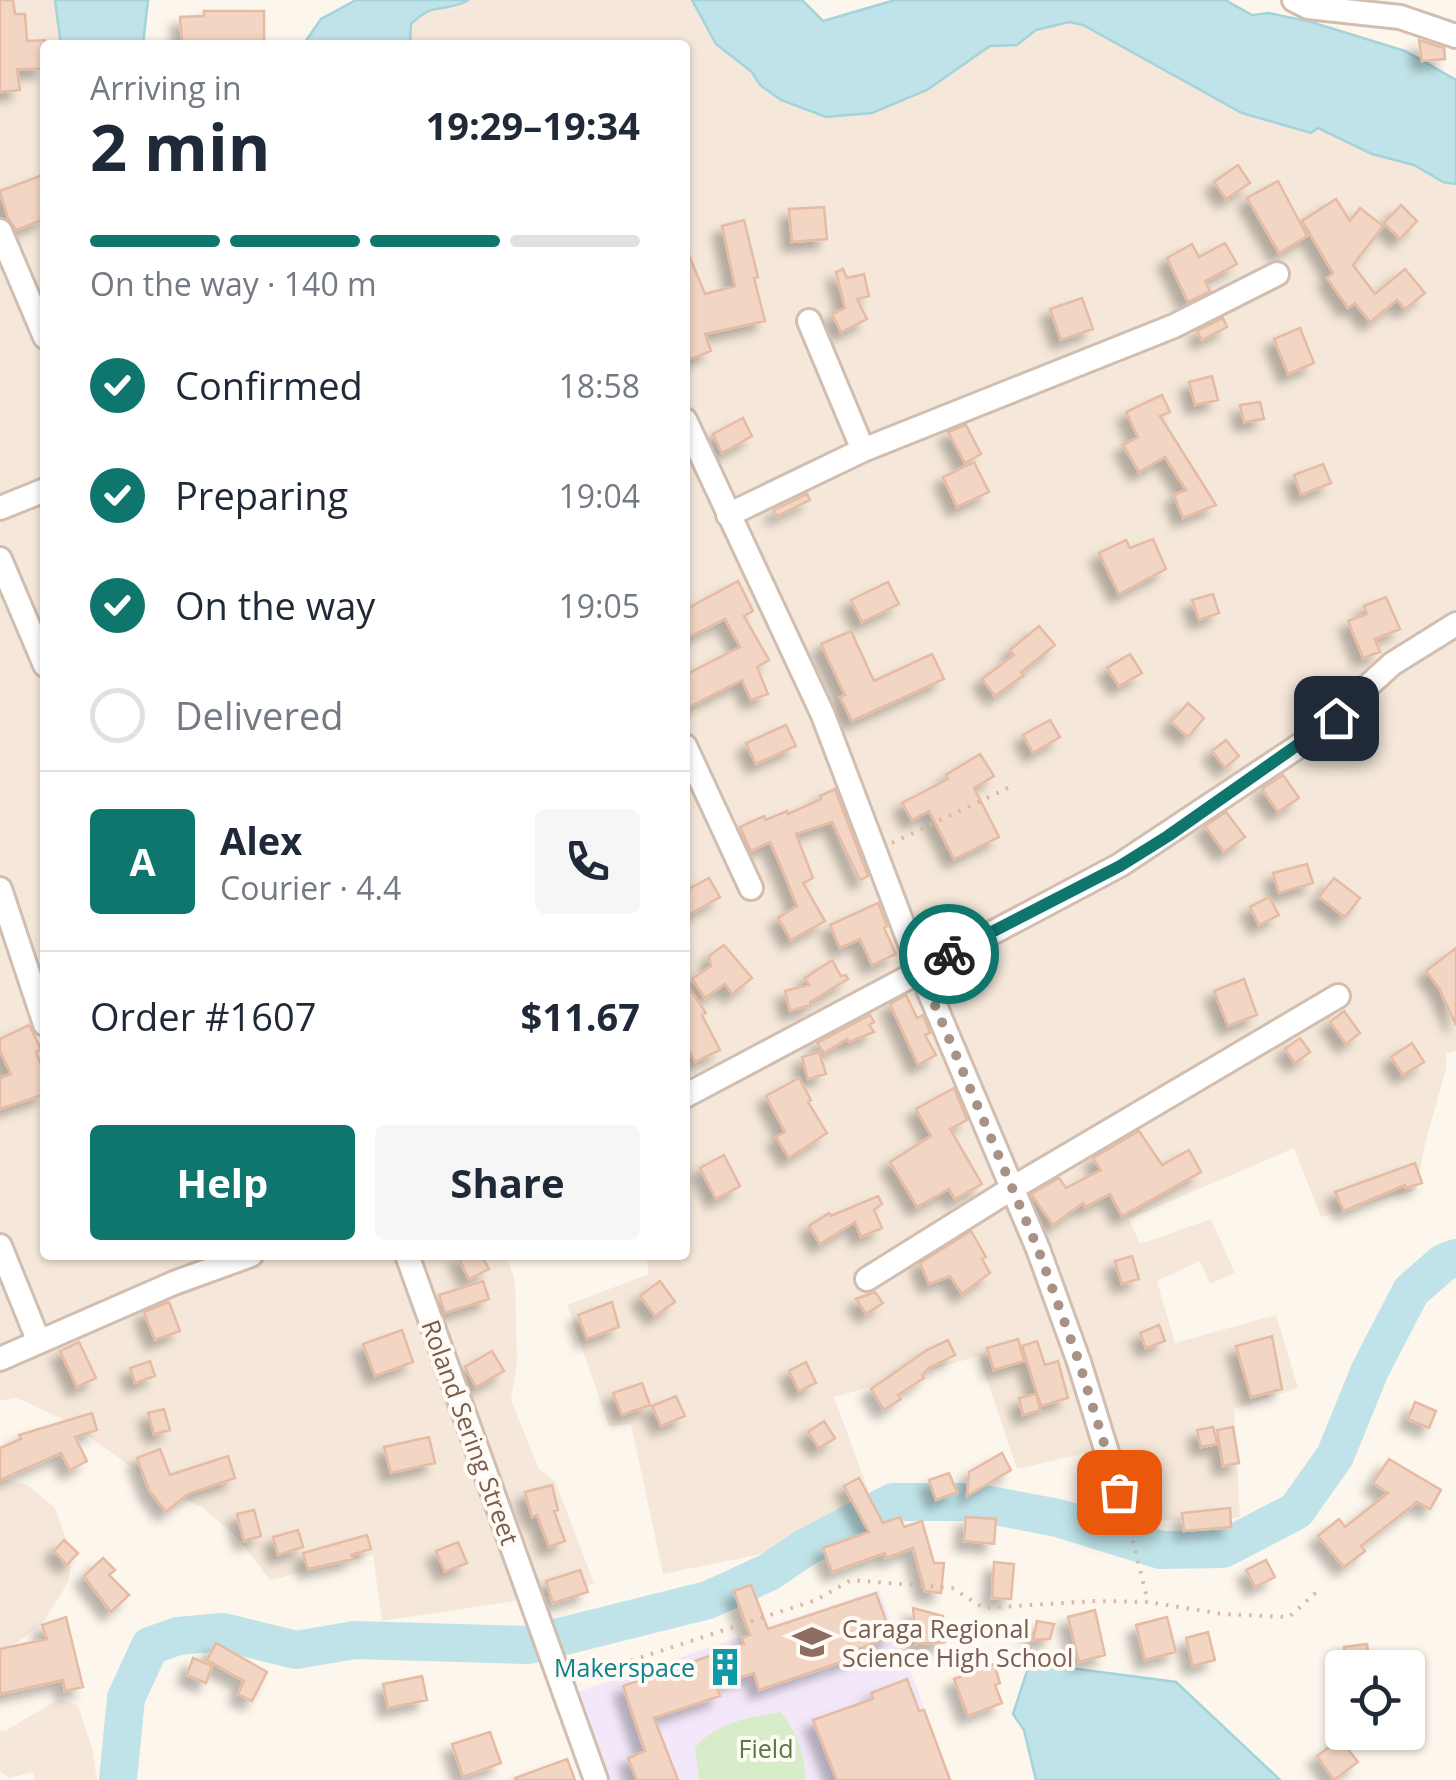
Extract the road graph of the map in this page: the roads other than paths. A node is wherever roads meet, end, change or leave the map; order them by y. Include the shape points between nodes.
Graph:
1 (1294, 0) edge
2 (1456, 36) edge
3 (0, 231) edge
4 (1277, 274) dead end
5 (809, 322) dead end
6 (40, 325) edge
7 (690, 431) edge
8 (863, 450) junction
9 (40, 492) edge
10 (0, 508) edge
11 (728, 515) junction
12 (0, 559) edge
13 (1456, 624) edge
14 (40, 654) edge
15 (690, 757) edge
16 (750, 888) dead end
17 (2, 899) edge
18 (920, 970) junction
19 (1338, 996) dead end
20 (40, 1009) edge
21 (690, 1093) edge
22 (1011, 1189) junction
23 (0, 1246) edge
24 (237, 1260) edge
25 (409, 1260) edge
26 (867, 1279) dead end
27 (39, 1342) junction
28 (0, 1359) edge
29 (1119, 1492) dead end
30 (596, 1780) edge

1 - 2 street via 1400,17
3 - 6 street
4 - 8 street via 1174,326
5 - 8 street
7 - 11 street
8 - 11 street
9 - 10 street
11 - 18 street via 822,715
12 - 14 street
13 - 18 street via 1392,664 1311,738 1168,836
15 - 16 street
17 - 20 street
18 - 21 street
18 - 22 street
19 - 22 street
22 - 26 street
22 - 29 street via 1079,1362
23 - 27 street
24 - 27 street
25 - 30 street, Roland Sering Street
27 - 28 street

